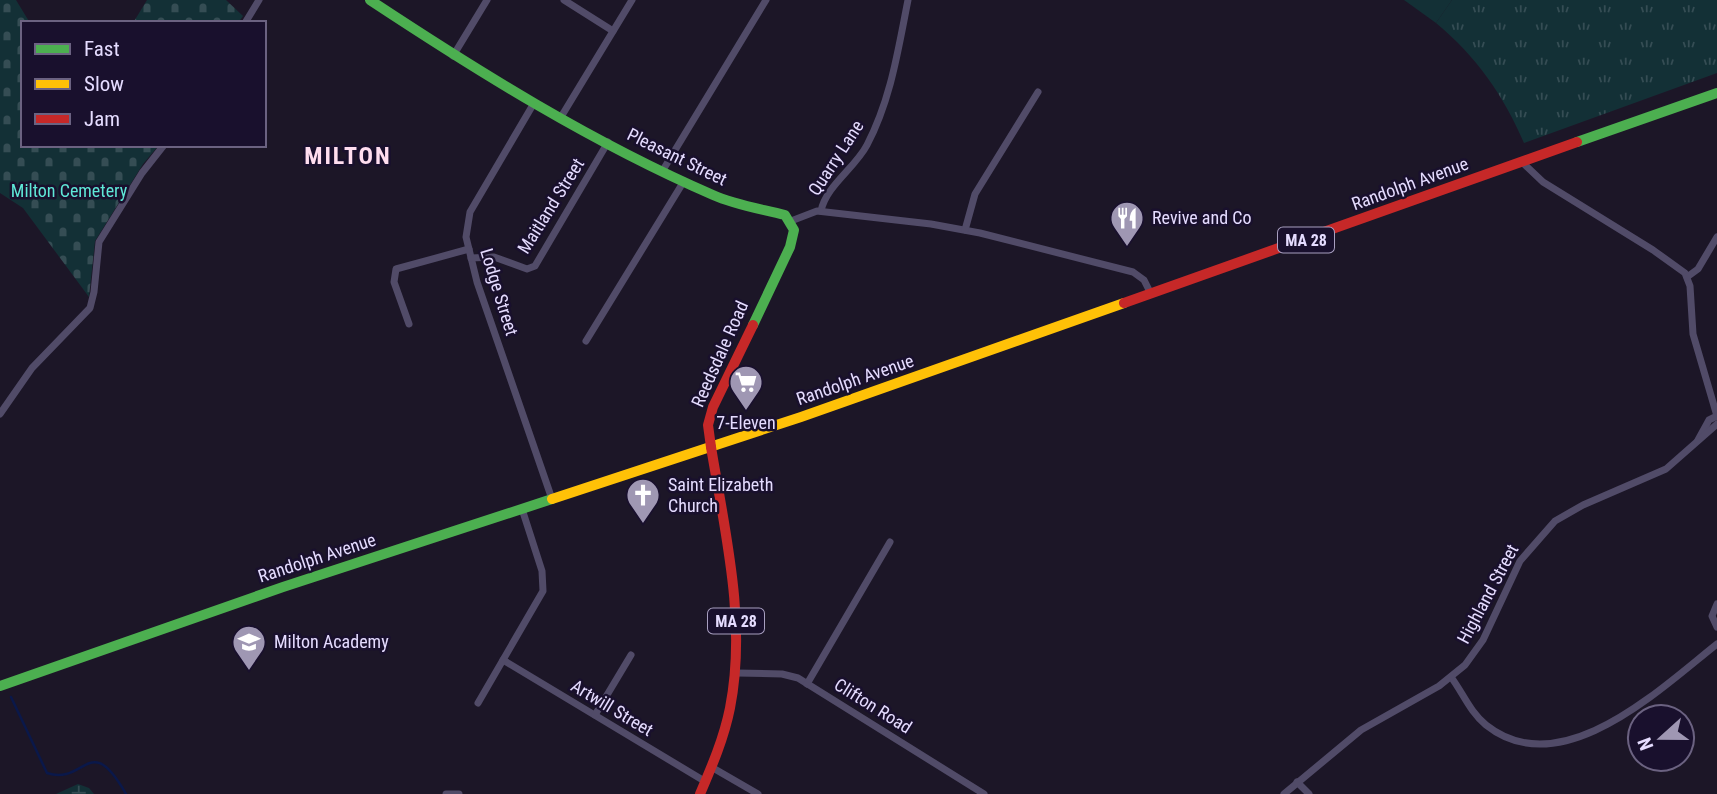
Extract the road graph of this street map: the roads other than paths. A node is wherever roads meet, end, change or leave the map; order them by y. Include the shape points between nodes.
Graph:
1 (259, 0) edge
2 (370, 0) edge
3 (487, 0) edge
4 (564, 0) edge
5 (632, 0) edge
6 (766, 0) edge
7 (908, 0) edge
8 (246, 21) edge
9 (612, 31) junction
10 (453, 56) junction
11 (1038, 92) dead end
12 (1717, 93) edge
13 (534, 103) junction
14 (561, 117) junction
15 (608, 142) junction
16 (162, 147) edge
17 (1523, 163) junction
18 (663, 170) junction
19 (684, 181) junction
20 (821, 211) junction
21 (791, 221) junction
22 (965, 230) junction
23 (1717, 237) edge
24 (468, 248) junction
25 (471, 258) junction
26 (1687, 277) junction
27 (1151, 294) junction
28 (409, 324) dead end
29 (586, 341) dead end
30 (0, 414) edge
31 (1717, 416) edge
32 (1717, 424) edge
33 (1694, 446) junction
34 (711, 447) junction
35 (552, 499) junction
36 (522, 509) junction
37 (890, 542) dead end
38 (1717, 604) edge
39 (1717, 627) edge
40 (1717, 644) edge
41 (631, 655) dead end
42 (503, 660) junction
43 (737, 673) junction
44 (1451, 677) junction
45 (807, 684) junction
46 (0, 686) edge
47 (478, 703) dead end
48 (595, 715) junction
49 (713, 768) junction
50 (706, 782) junction
51 (1297, 782) junction
52 (446, 794) edge
53 (459, 794) edge
54 (700, 794) edge
55 (758, 794) edge
56 (984, 794) edge
57 (1284, 794) edge
58 (1309, 794) edge

1 - 8 street
2 - 10 main road, Pleasant Street
3 - 10 street
4 - 9 street
5 - 9 street
6 - 18 street
7 - 20 street, Quarry Lane via 884,108 864,150
9 - 14 street
10 - 13 main road, Pleasant Street
11 - 22 street via 975,194
12 - 17 main road, Randolph Avenue / MA 28
13 - 14 main road, Pleasant Street
13 - 24 street, Lodge Street via 470,212
14 - 15 main road, Pleasant Street
15 - 18 main road, Pleasant Street
15 - 25 street, Maitland Street via 535,266 527,269 500,258
16 - 30 street via 99,242 89,308 32,368
17 - 26 street via 1538,178 1675,264
17 - 27 main road, Randolph Avenue / MA 28
18 - 19 main road, Pleasant Street
19 - 21 main road, Pleasant Street via 722,199 782,214
19 - 29 street
20 - 21 street
20 - 22 street
21 - 34 main road, Reedsdale Road via 790,247 713,407 708,425
22 - 27 street via 1133,272
23 - 26 street
24 - 25 street, Lodge Street
24 - 28 street via 396,269 394,282
25 - 35 street, Lodge Street
26 - 31 street, Highland Street via 1693,334
27 - 34 main road, Randolph Avenue / MA 28
31 - 33 street, Highland Street via 1709,420
32 - 33 street, Highland Street
33 - 44 street, Highland Street via 1661,472 1583,505 1550,526 1520,561 1477,650
34 - 35 main road, Randolph Avenue
34 - 43 main road, Reedsdale Road / MA 28 via 736,623
35 - 36 main road, Randolph Avenue
36 - 42 street via 542,570 543,591
36 - 46 main road, Randolph Avenue
37 - 45 street
38 - 39 street via 1712,616
40 - 44 street via 1625,715 1554,744 1521,742 1490,728
41 - 48 street
42 - 47 street
42 - 48 street, Artwill Street
43 - 45 street, Clifton Road via 788,675
43 - 49 main road, Reedsdale Road / MA 28 via 729,724
44 - 51 street, Highland Street via 1368,725
45 - 56 street, Clifton Road
48 - 50 street, Artwill Street
49 - 50 main road, Reedsdale Road / MA 28
49 - 55 street
50 - 54 main road, Reedsdale Road / MA 28
51 - 57 street, Highland Street
51 - 58 street
52 - 53 street

